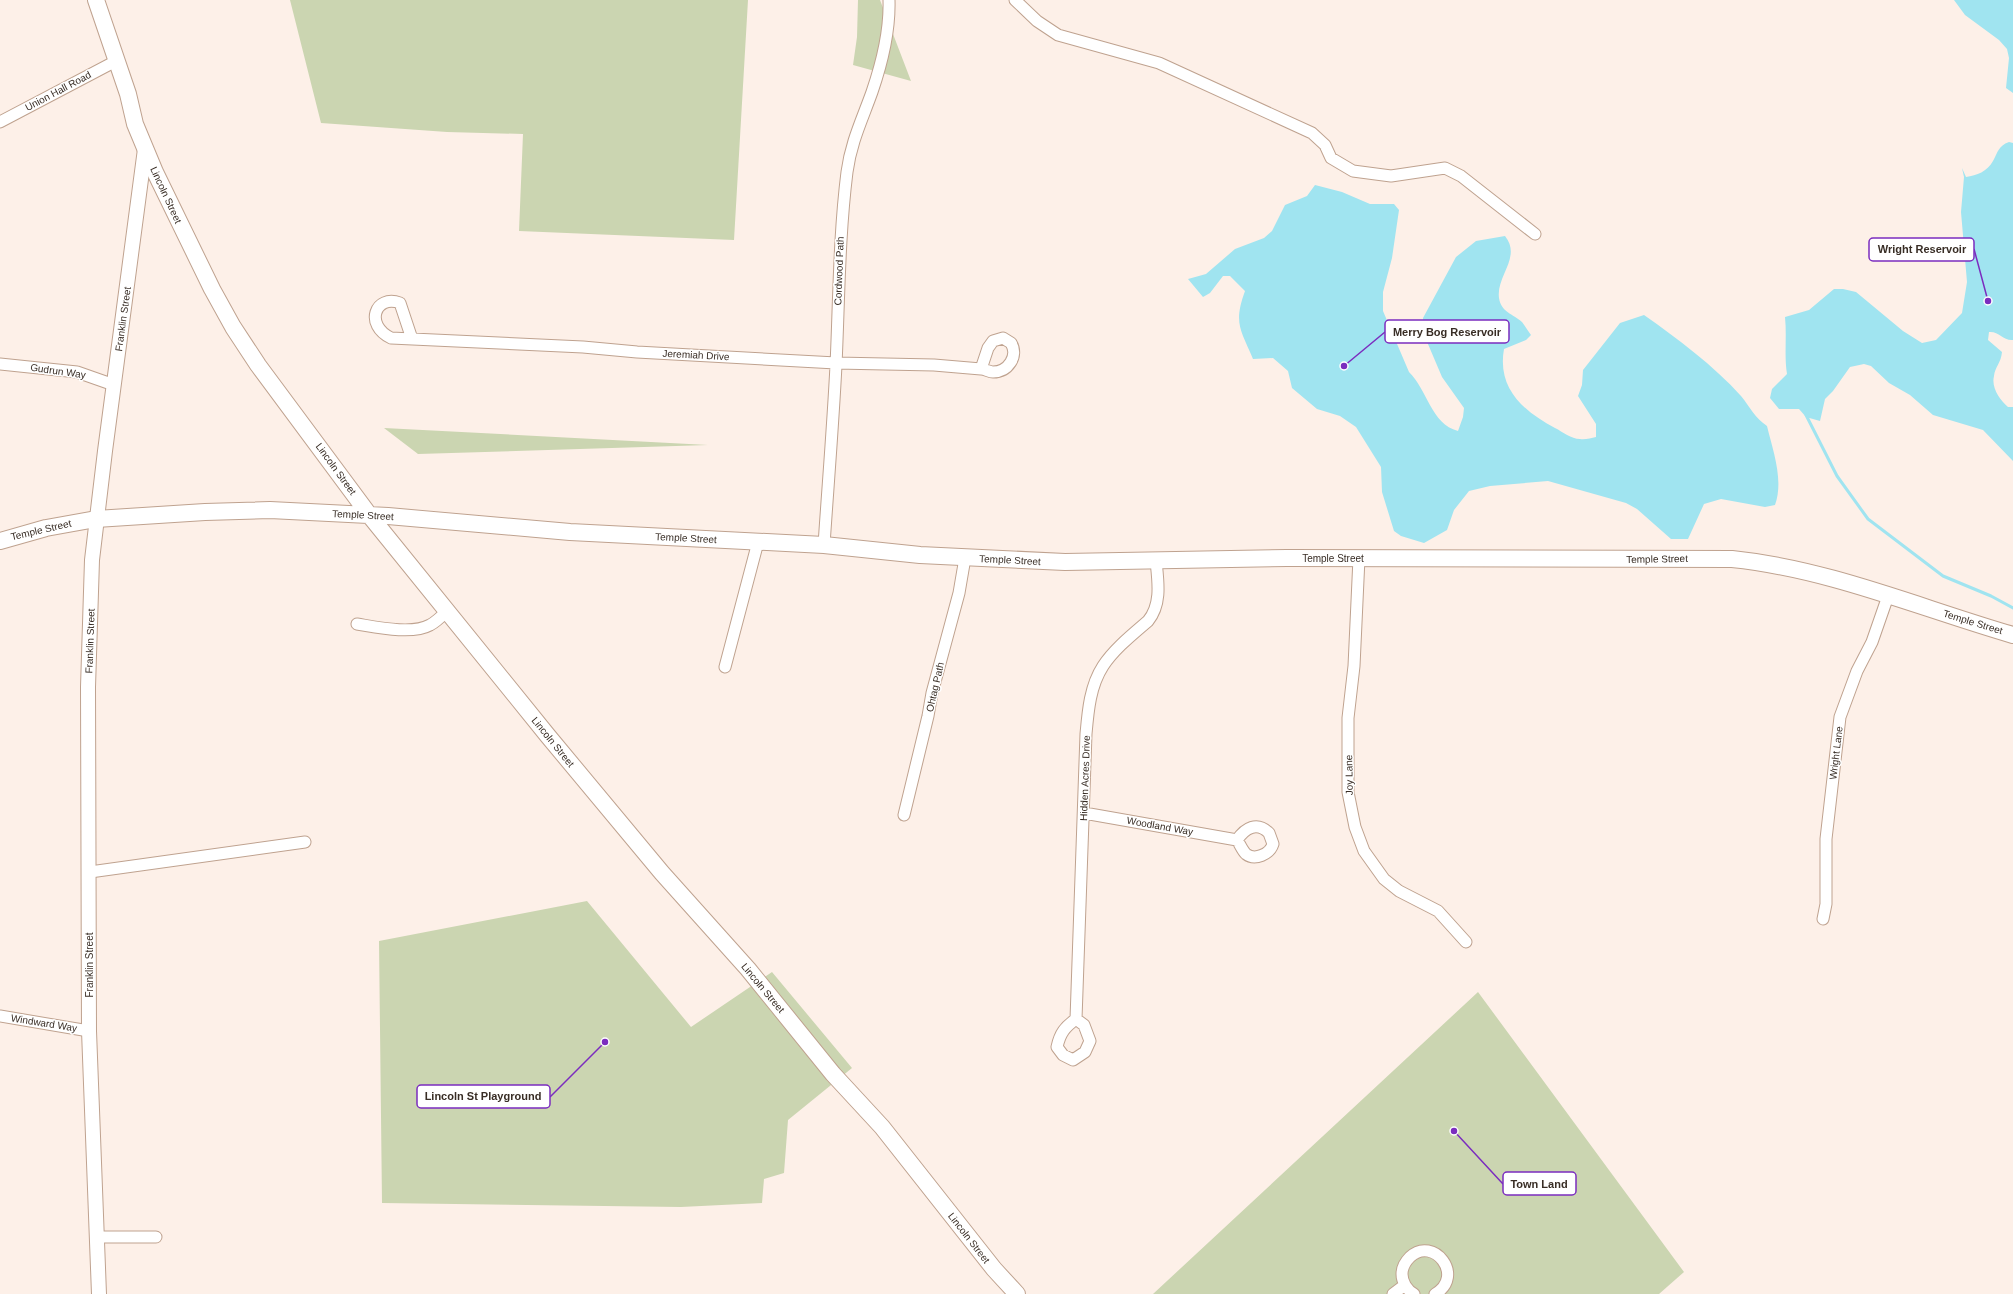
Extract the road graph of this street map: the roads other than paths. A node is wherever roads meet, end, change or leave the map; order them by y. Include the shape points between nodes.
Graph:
1 (96, 0) edge
2 (1015, 0) edge
3 (888, 1) edge
4 (116, 61) junction
5 (0, 122) edge
6 (145, 149) junction
7 (1535, 234) dead end
8 (412, 339) dead end
9 (836, 363) junction
10 (0, 364) edge
11 (981, 369) dead end
12 (114, 385) junction
13 (370, 516) junction
14 (96, 519) junction
15 (0, 540) edge
16 (758, 542) junction
17 (824, 546) junction
18 (965, 558) junction
19 (1359, 558) junction
20 (1156, 561) junction
21 (1888, 596) junction
22 (447, 611) junction
23 (357, 624) dead end
24 (2013, 634) edge
25 (725, 667) dead end
26 (1084, 813) junction
27 (904, 815) dead end
28 (1237, 840) dead end
29 (305, 842) dead end
30 (90, 872) junction
31 (1823, 919) dead end
32 (1466, 942) dead end
33 (0, 1016) edge
34 (1076, 1019) dead end
35 (89, 1031) junction
36 (96, 1237) junction
37 (156, 1237) dead end
38 (1405, 1285) junction
39 (99, 1294) edge
40 (1017, 1294) edge
41 (1393, 1294) edge
42 (1414, 1294) edge
43 (1436, 1294) edge

1 - 4 main road, Franklin Street
2 - 7 street via 1037,22 1058,35 1159,63 1312,133 1325,145 1331,158 1353,171 1391,176 1445,168 1461,176
3 - 9 street, Cordwood Path via 888,30 882,61 852,143 847,171 839,249
4 - 5 street, Union Hall Road
4 - 6 main road, Franklin Street
6 - 12 street, Franklin Street
6 - 13 main road, Lincoln Street via 195,256 233,327
8 - 9 street, Jeremiah Drive
9 - 11 street, Jeremiah Drive via 934,365
9 - 17 street, Cordwood Path
10 - 12 street, Gudrun Way via 77,372
12 - 14 street, Franklin Street
13 - 14 main road, Temple Street via 270,510
13 - 16 main road, Temple Street via 570,532
13 - 22 main road, Lincoln Street
14 - 15 main road, Temple Street
14 - 30 street, Franklin Street via 92,560 88,687
16 - 17 main road, Temple Street
16 - 25 street
17 - 18 main road, Temple Street
18 - 20 main road, Temple Street via 1065,562
18 - 27 street, Ohtag Path via 960,593 932,693
19 - 20 main road, Temple Street
19 - 21 main road, Temple Street via 1732,559 1763,562 1808,572
19 - 32 street, Joy Lane via 1354,666 1348,718 1348,792 1355,827 1364,851 1384,879 1399,891 1438,911
20 - 26 street, Hidden Acres Drive via 1158,589 1154,612 1104,664 1092,694 1086,734
21 - 24 main road, Temple Street
21 - 31 street, Wright Lane via 1872,642 1857,670 1840,717 1826,839 1826,904
22 - 23 street via 429,626 413,629
22 - 40 main road, Lincoln Street via 662,873 748,968 833,1074 882,1127 994,1269
26 - 28 street, Woodland Way
26 - 34 street, Hidden Acres Drive
29 - 30 street
30 - 35 street, Franklin Street
33 - 35 street, Windward Way
35 - 36 street, Franklin Street
36 - 37 street
36 - 39 street, Franklin Street
38 - 41 street
38 - 42 street
38 - 43 street via 1402,1275 1406,1261 1418,1252 1434,1253 1440,1257 1448,1271 1445,1286

